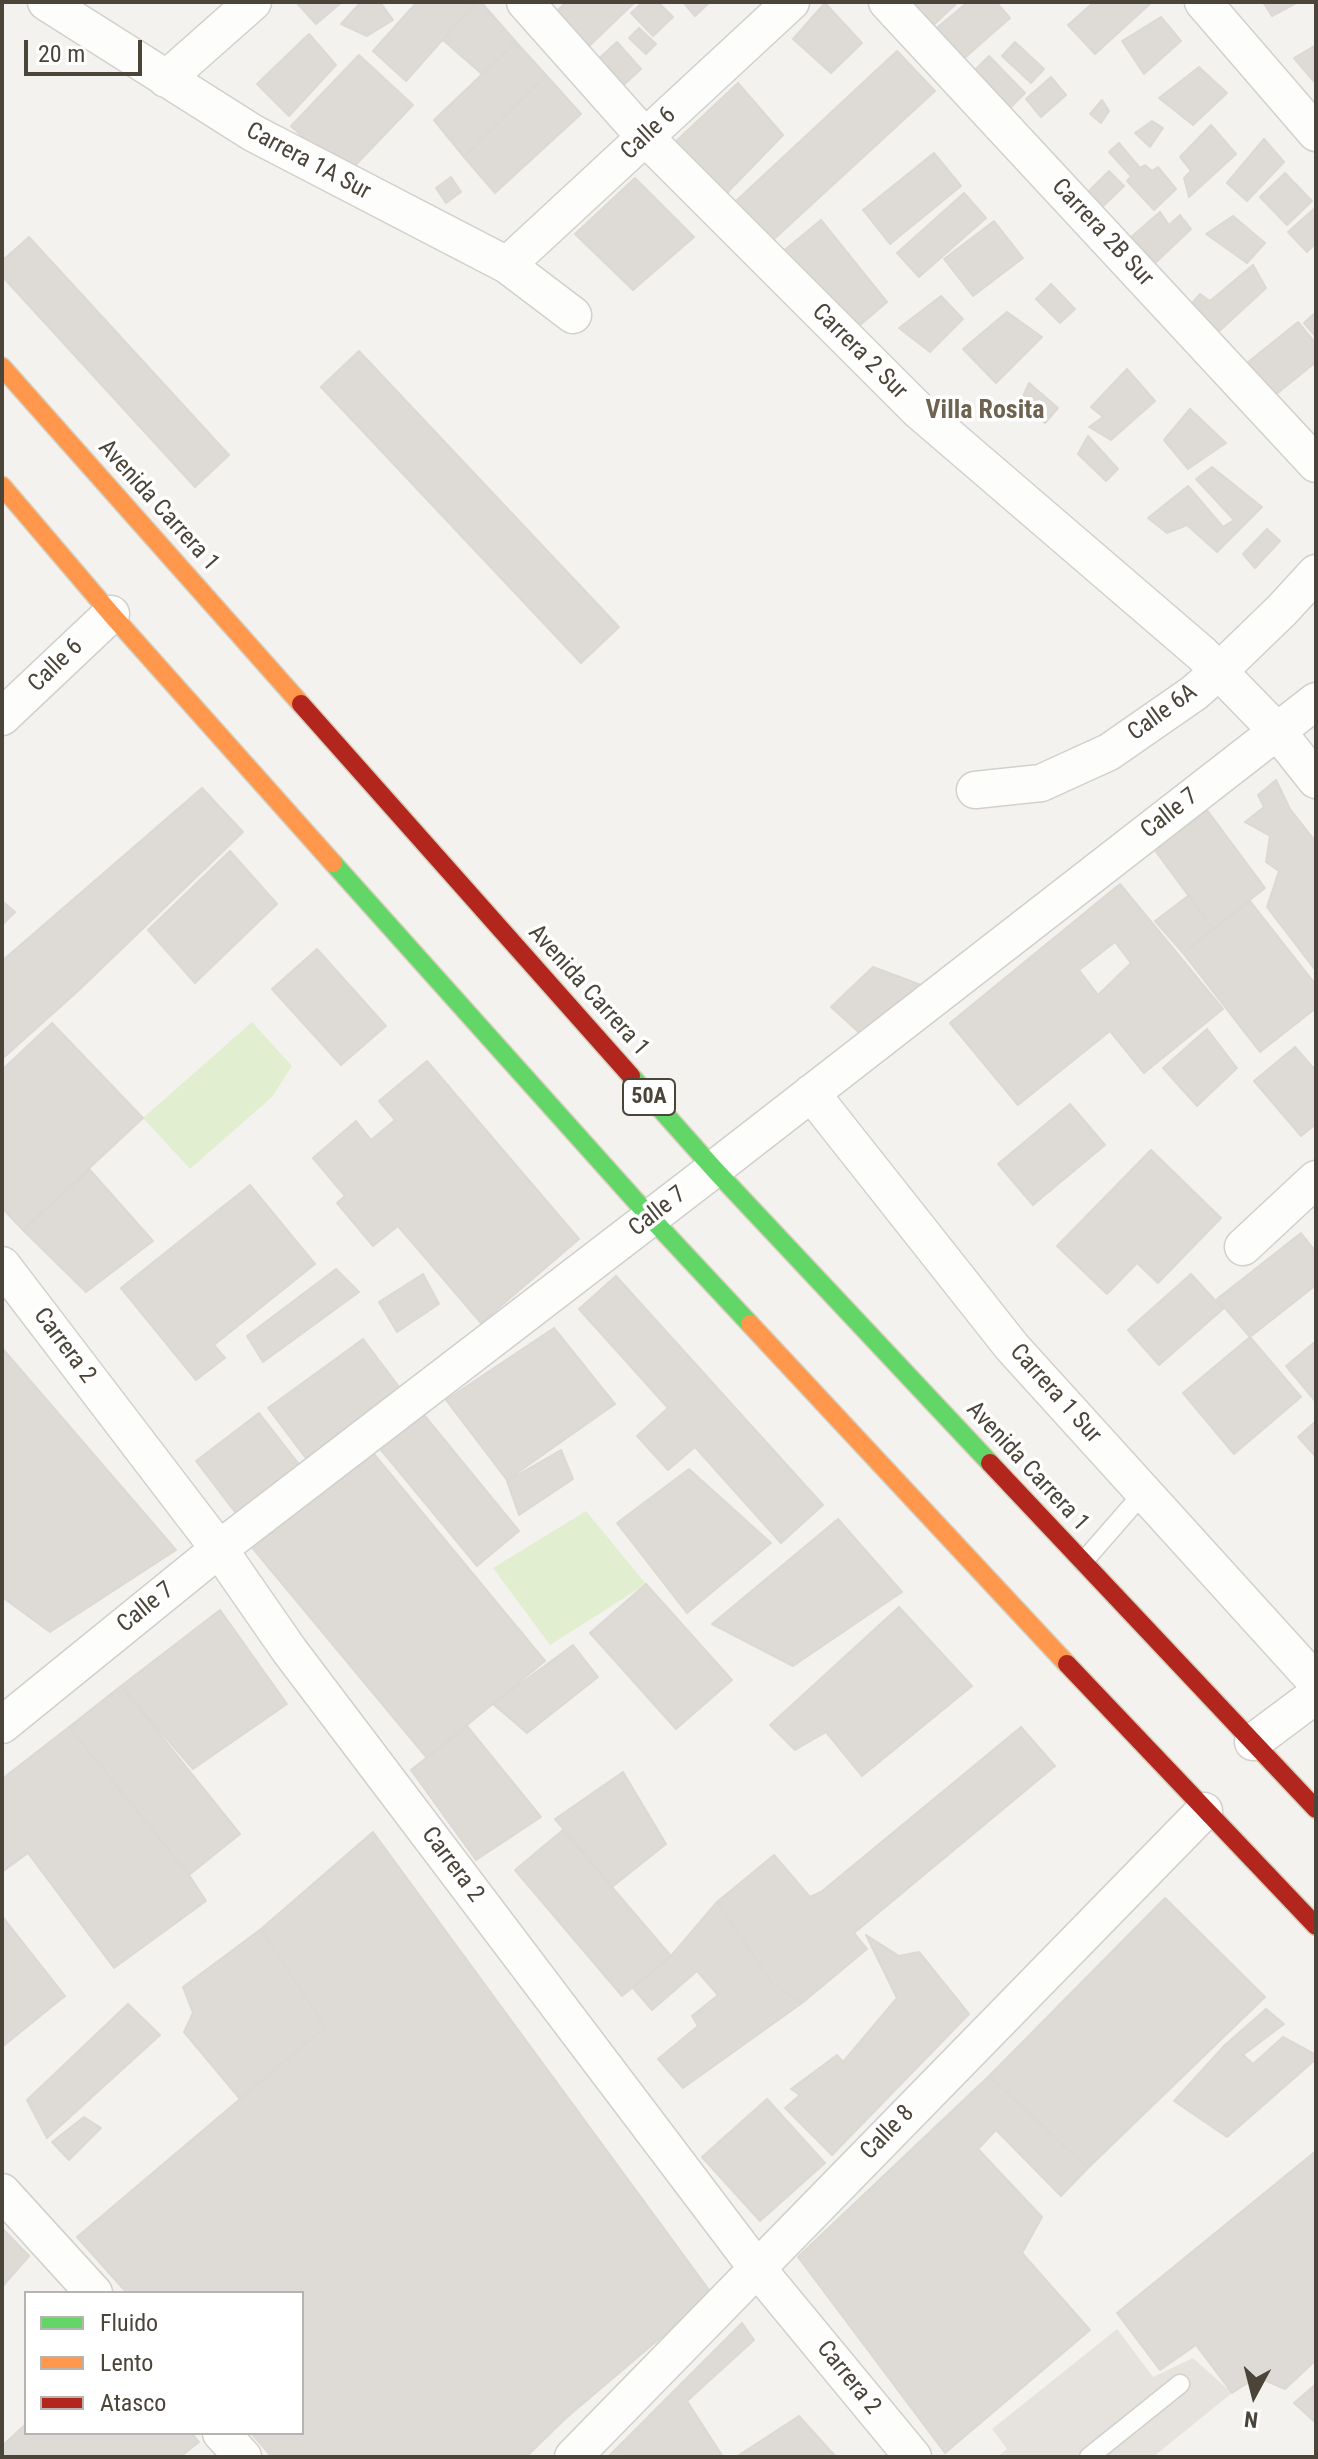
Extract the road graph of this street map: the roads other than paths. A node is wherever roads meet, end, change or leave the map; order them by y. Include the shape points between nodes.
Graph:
1 (46, 2) edge
2 (253, 2) edge
3 (525, 2) edge
4 (791, 2) edge
5 (887, 2) edge
6 (1203, 2) edge
7 (166, 79) junction
8 (1316, 133) edge
9 (645, 137) junction
10 (507, 265) junction
11 (573, 315) dead end
12 (2, 367) edge
13 (1316, 464) edge
14 (2, 486) edge
15 (1316, 573) edge
16 (111, 614) junction
17 (1219, 671) junction
18 (1316, 701) edge
19 (2, 717) edge
20 (1277, 731) junction
21 (1316, 780) edge
22 (975, 790) dead end
23 (811, 1093) junction
24 (714, 1169) junction
25 (1316, 1179) edge
26 (651, 1218) junction
27 (1243, 1247) dead end
28 (2, 1265) edge
29 (1144, 1492) junction
30 (219, 1549) junction
31 (1083, 1562) junction
32 (1316, 1682) edge
33 (1316, 1695) edge
34 (2, 1725) edge
35 (1253, 1742) junction
36 (1316, 1809) edge
37 (1204, 1811) junction
38 (1316, 1926) edge
39 (2, 2192) edge
40 (756, 2267) junction
41 (92, 2291) edge
42 (1180, 2384) dead end
43 (223, 2435) edge
44 (243, 2457) edge
45 (573, 2457) edge
46 (913, 2457) edge
47 (1089, 2457) edge

1 - 7 street, Carrera 1A Sur
2 - 7 street
3 - 9 street, Carrera 2 Sur
4 - 9 street, Calle 6
5 - 13 street, Carrera 2B Sur
6 - 8 street
7 - 10 street, Carrera 1A Sur via 253,133
9 - 10 street, Calle 6
9 - 17 street, Carrera 2 Sur via 918,410
10 - 11 street, Carrera 1A Sur
12 - 24 main road, Avenida Carrera 1 / 50A
14 - 16 main road
15 - 17 street, Calle 6A
16 - 19 street, Calle 6
16 - 26 main road
17 - 20 street, Carrera 2 Sur
17 - 22 street, Calle 6A via 1109,752 1041,783
18 - 20 street, Calle 7
20 - 21 street, Carrera 2 Sur
20 - 23 street, Calle 7
23 - 24 street, Calle 7
23 - 29 street, Carrera 1 Sur via 1012,1347
24 - 26 street, Calle 7
24 - 31 main road, Avenida Carrera 1 / 50A
25 - 27 street
26 - 30 street, Calle 7
26 - 37 main road
28 - 30 street, Carrera 2
29 - 31 lane
29 - 32 street, Carrera 1 Sur
30 - 34 street, Calle 7
30 - 40 street, Carrera 2 via 289,1650
31 - 35 main road, Avenida Carrera 1 / 50A
33 - 35 street
35 - 36 main road, Avenida Carrera 1 / 50A
37 - 38 main road
37 - 40 street, Calle 8
39 - 41 street
40 - 45 street, Calle 8
40 - 46 street, Carrera 2
42 - 47 lane
43 - 44 street

